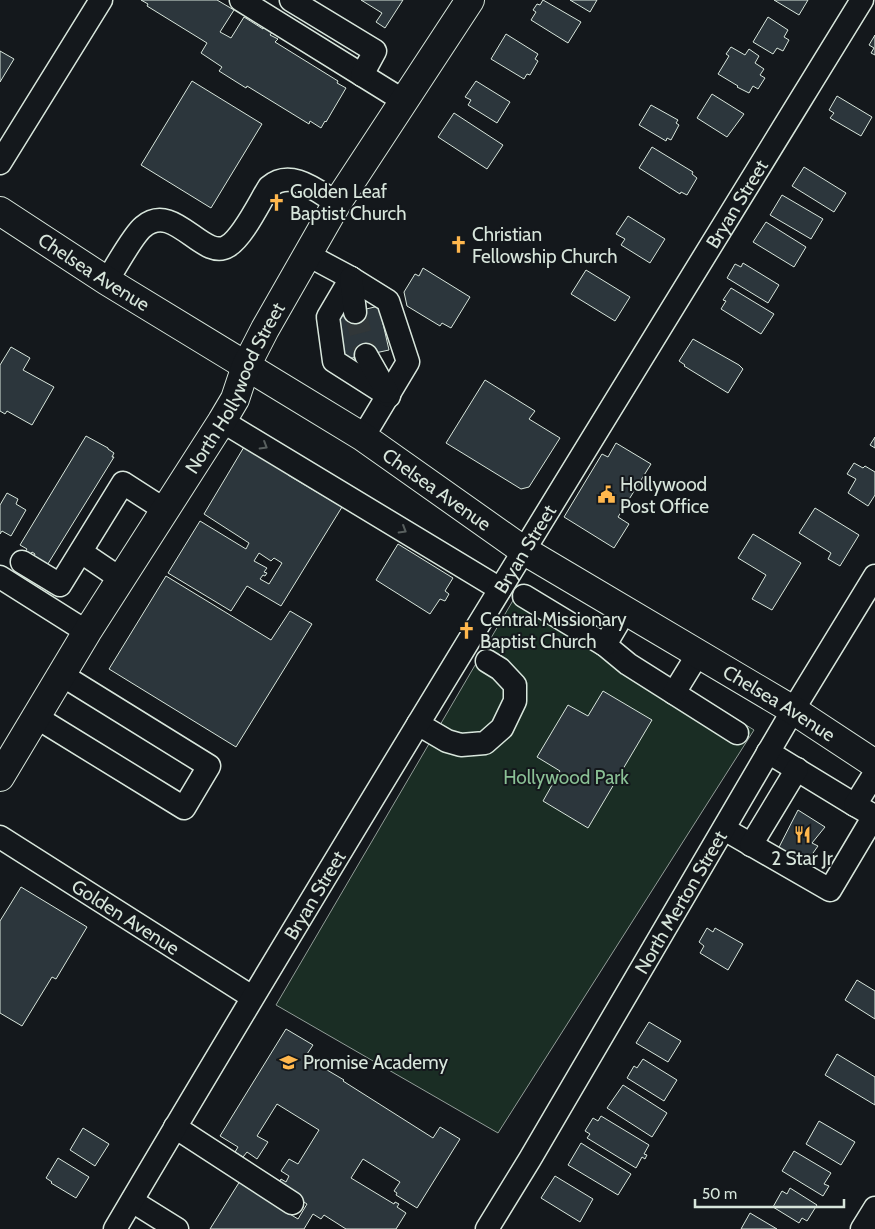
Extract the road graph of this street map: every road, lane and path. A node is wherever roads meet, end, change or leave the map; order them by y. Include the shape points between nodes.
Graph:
1 (100, 0) edge
2 (240, 0) edge
3 (291, 0) edge
4 (470, 0) edge
5 (862, 0) edge
6 (362, 75) junction
7 (404, 101) junction
8 (0, 164) edge
9 (337, 203) junction
10 (0, 210) edge
11 (308, 255) junction
12 (351, 278) junction
13 (107, 281) junction
14 (355, 312) tunnel mouth
15 (366, 355) tunnel mouth
16 (246, 366) junction
17 (389, 396) junction
18 (222, 420) junction
19 (363, 437) junction
20 (165, 510) junction
21 (523, 550) junction
22 (81, 552) junction
23 (22, 562) dead end
24 (875, 576) edge
25 (0, 577) edge
26 (121, 579) junction
27 (500, 589) junction
28 (524, 596) dead end
29 (625, 611) junction
30 (87, 632) junction
31 (605, 645) junction
32 (698, 654) junction
33 (487, 661) dead end
34 (62, 674) junction
35 (674, 693) junction
36 (793, 710) junction
37 (36, 717) junction
38 (418, 724) junction
39 (736, 733) dead end
40 (768, 752) junction
41 (875, 764) edge
42 (797, 769) junction
43 (875, 773) edge
44 (0, 777) edge
45 (855, 805) junction
46 (724, 828) junction
47 (0, 837) edge
48 (751, 845) junction
49 (252, 997) junction
50 (175, 1127) junction
51 (132, 1201) junction
52 (292, 1203) dead end
53 (875, 1208) edge
54 (115, 1229) edge
55 (177, 1229) edge
56 (487, 1229) edge
57 (862, 1229) edge

1 - 8 street
2 - 6 street
3 - 6 street via 375,51
4 - 7 main road, North Hollywood Street
5 - 21 street, Bryan Street
6 - 7 street
7 - 9 main road, North Hollywood Street
9 - 11 main road, North Hollywood Street
9 - 13 street via 298,181 285,178 276,181 235,241 226,248 214,249 168,222 151,221 141,228
10 - 13 main road, Chelsea Avenue
11 - 12 street
11 - 16 main road, North Hollywood Street
12 - 14 street
12 - 17 street via 388,301 408,362
12 - 17 street via 328,317 334,361
13 - 16 main road, Chelsea Avenue
15 - 17 street
16 - 18 main road, North Hollywood Street via 235,399
16 - 19 main road, Chelsea Avenue
17 - 19 street
18 - 20 main road, North Hollywood Street
18 -> 27 street
19 - 21 main road, Chelsea Avenue
20 - 22 street via 124,483
20 - 26 main road, North Hollywood Street
21 - 27 street, Bryan Street
21 - 29 main road, Chelsea Avenue
22 - 23 street via 60,585
22 - 26 street
24 - 36 street, North Merton Street
25 - 30 street
26 - 30 main road, North Hollywood Street
27 - 38 street, Bryan Street
28 - 31 street
29 - 31 street
29 - 32 main road, Chelsea Avenue
30 - 34 main road, North Hollywood Street
31 - 35 street
32 - 35 street
32 - 36 main road, Chelsea Avenue
33 - 38 street via 515,685 514,701 502,728 485,743 461,745 447,741
34 - 37 main road, North Hollywood Street
34 - 37 street via 209,766 184,808
35 - 39 street
36 - 40 street, North Merton Street
36 - 41 main road, Chelsea Avenue
37 - 44 main road, North Hollywood Street
38 - 49 street, Bryan Street
40 - 42 street
40 - 46 street, North Merton Street
42 - 45 street
42 - 48 street
43 - 45 street
45 - 48 street via 874,816 830,890
46 - 48 street
46 - 56 street, North Merton Street
47 - 49 street, Golden Avenue
49 - 50 street, Bryan Street
50 - 51 street, Bryan Street
50 - 52 street
51 - 54 street, Bryan Street
51 - 55 street
53 - 57 street

